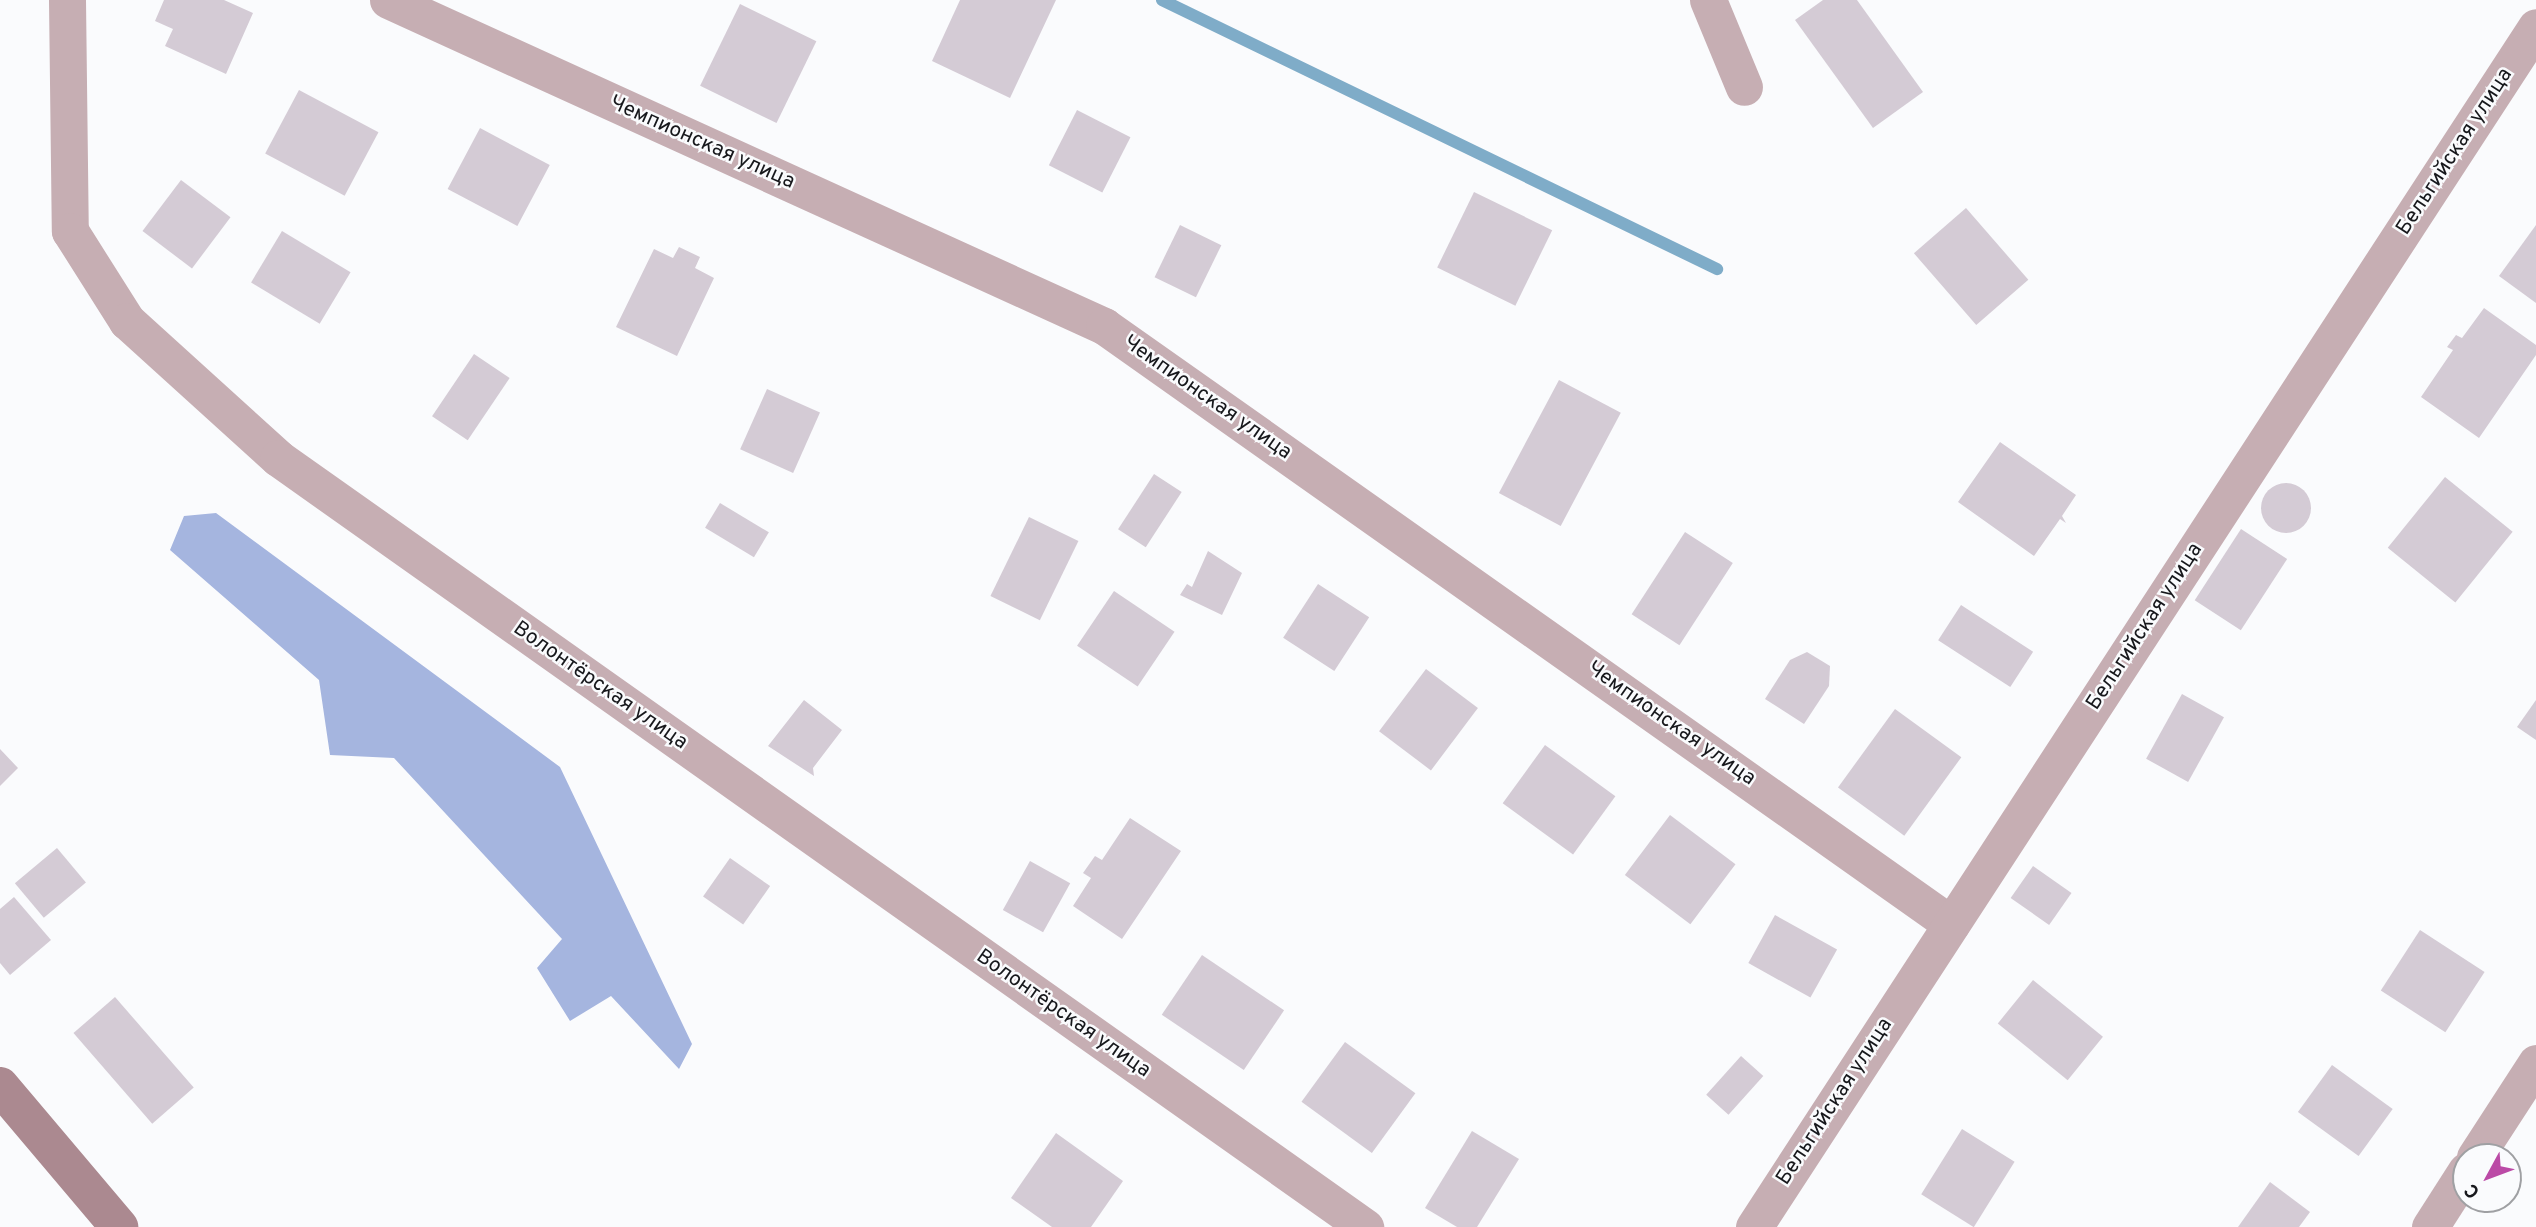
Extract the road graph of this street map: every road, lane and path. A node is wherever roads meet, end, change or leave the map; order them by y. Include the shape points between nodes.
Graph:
1 (67, 0) edge
2 (388, 0) edge
3 (1709, 0) edge
4 (2536, 27) edge
5 (1744, 87) dead end
6 (1951, 924) junction
7 (2536, 1063) edge
8 (0, 1086) edge
9 (2484, 1143) edge
10 (2452, 1193) edge
11 (119, 1227) edge
12 (1365, 1227) edge
13 (1754, 1227) edge
14 (2430, 1227) edge

1 - 12 street, Волонтёрская улица via 70,231 127,321 278,458
2 - 6 street, Чемпионская улица via 1104,326
3 - 5 street
4 - 6 street, Бельгийская улица
6 - 13 street, Бельгийская улица
7 - 9 street
8 - 11 main road
10 - 14 street

